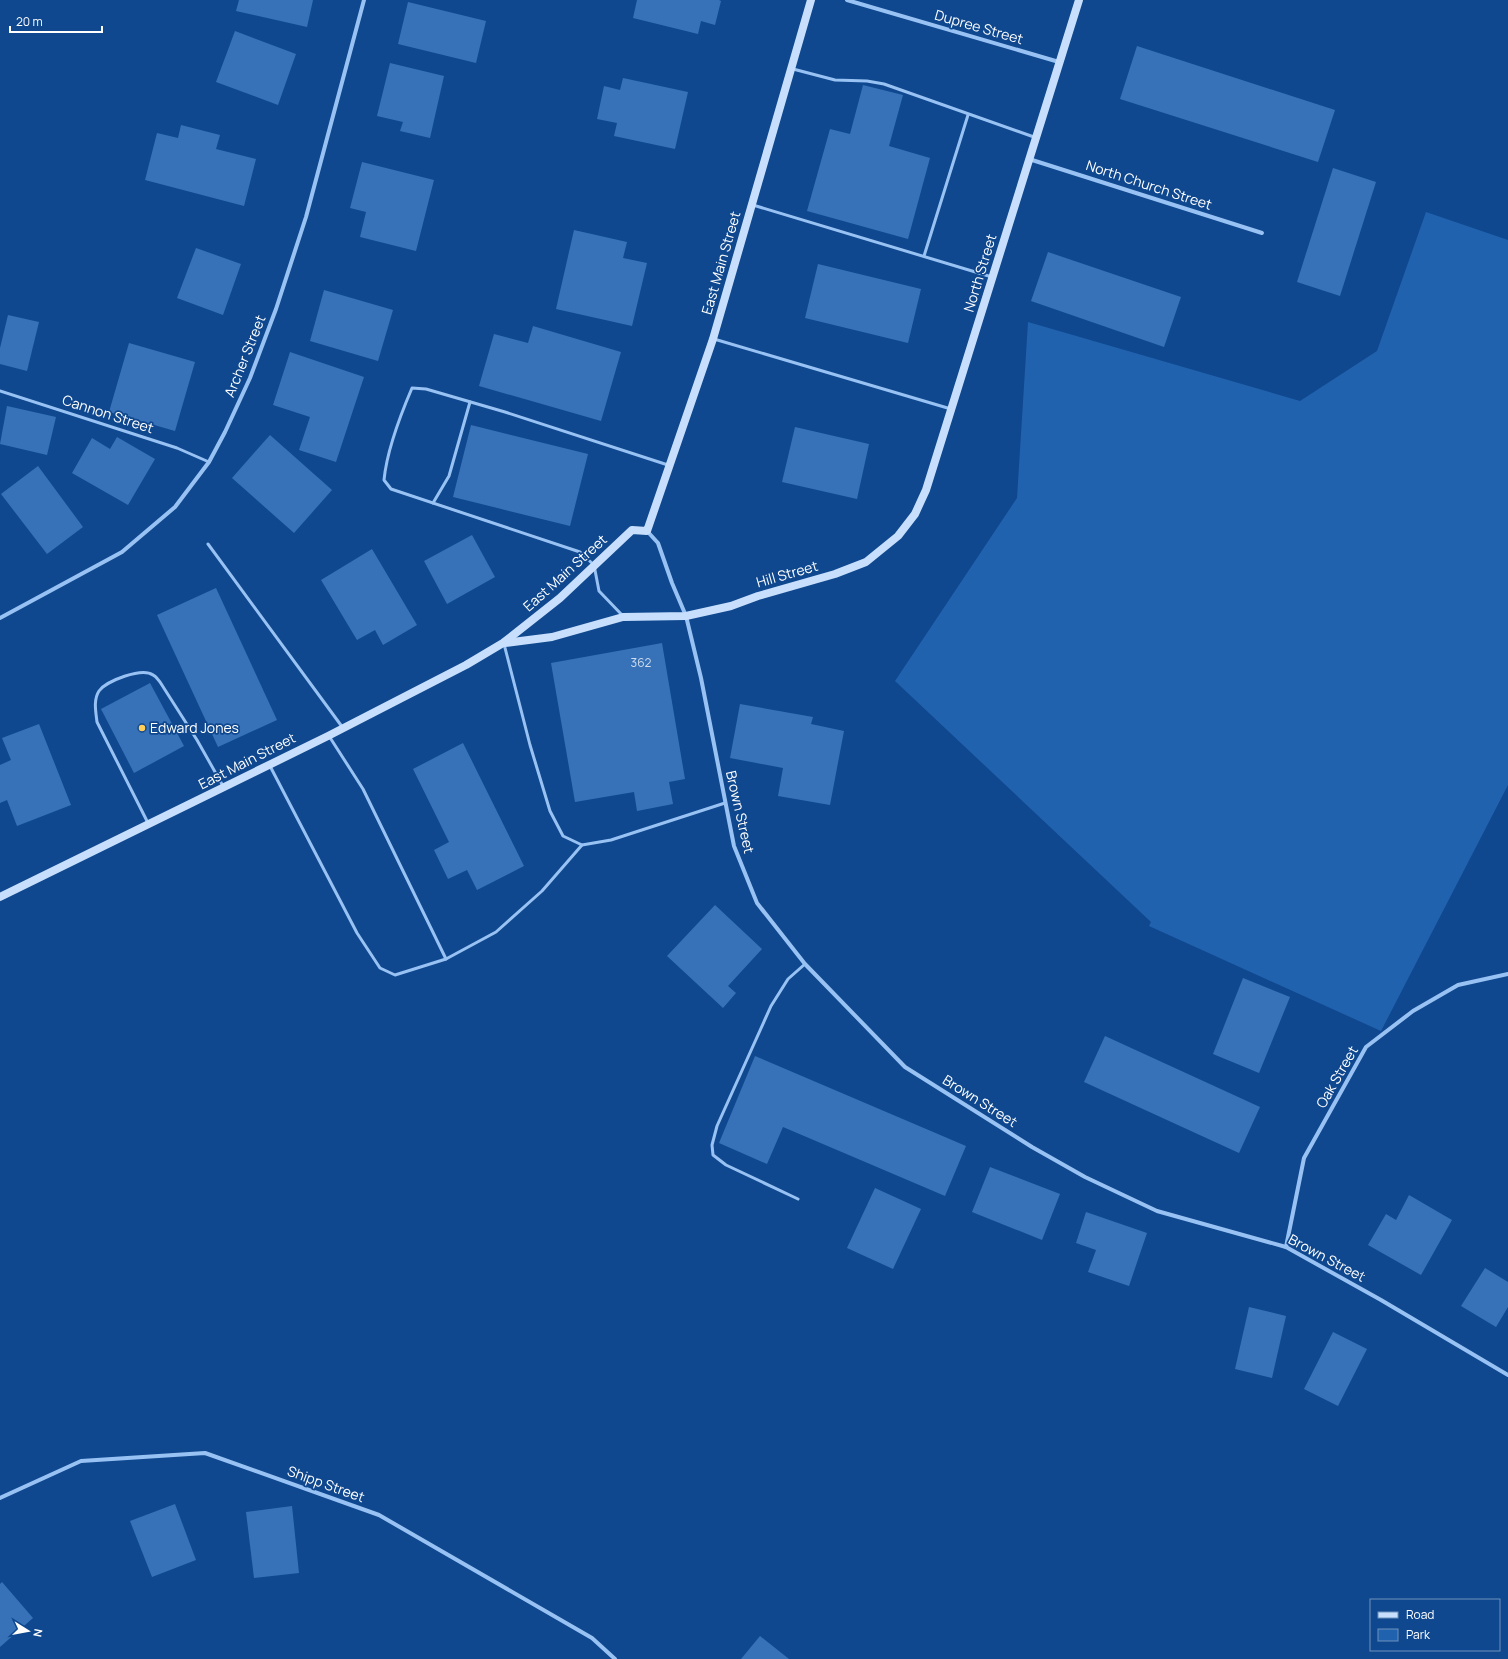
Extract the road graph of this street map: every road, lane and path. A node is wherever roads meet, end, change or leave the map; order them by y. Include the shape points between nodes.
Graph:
1 (364, 0) edge
2 (811, 0) edge
3 (847, 0) edge
4 (1078, 0) edge
5 (1059, 62) junction
6 (791, 68) junction
7 (968, 115) junction
8 (1036, 138) junction
9 (1029, 159) junction
10 (751, 205) junction
11 (1262, 233) dead end
12 (924, 256) junction
13 (992, 277) junction
14 (712, 339) junction
15 (0, 391) edge
16 (470, 402) junction
17 (951, 409) junction
18 (209, 462) junction
19 (668, 465) junction
20 (432, 503) junction
21 (647, 531) junction
22 (208, 544) dead end
23 (888, 544) joint
24 (594, 565) junction
25 (623, 616) junction
26 (686, 616) junction
27 (0, 618) edge
28 (504, 643) junction
29 (343, 728) junction
30 (328, 736) junction
31 (269, 764) junction
32 (224, 788) junction
33 (725, 803) junction
34 (149, 824) junction
35 (582, 845) junction
36 (0, 898) edge
37 (446, 959) junction
38 (805, 964) junction
39 (1508, 974) edge
40 (798, 1198) dead end
41 (1286, 1247) junction
42 (1508, 1375) edge
43 (0, 1498) edge
44 (615, 1659) edge

1 - 18 street, Archer Street via 306,217 278,302 250,378
2 - 6 main road, East Main Street
3 - 5 street, Dupree Street
4 - 5 main road, North Street
5 - 8 main road, North Street
6 - 7 lane via 835,80 884,84
6 - 10 main road, East Main Street
7 - 8 lane
7 - 12 lane
8 - 9 main road, North Street
9 - 11 street, North Church Street
9 - 13 main road, North Street
10 - 12 lane
10 - 14 main road, East Main Street
12 - 13 lane
13 - 17 main road, North Street
14 - 17 lane
14 - 19 main road, East Main Street
15 - 18 lane, Cannon Street via 177,448
16 - 19 lane
16 - 20 lane via 449,476
16 - 20 lane via 426,388 412,388 403,408 386,463 384,480 391,490
17 - 23 main road, North Street via 926,490 915,514 898,536
18 - 27 street, Archer Street via 175,507 122,552
19 - 21 main road, East Main Street
20 - 24 lane via 580,552
21 - 24 main road, East Main Street via 632,530
21 - 26 street via 658,543
22 - 29 lane
23 - 26 main road, Hill Street via 866,562 841,571 731,606
24 - 25 lane via 599,591
24 - 28 main road, East Main Street via 560,598
25 - 26 main road, East Main Street
25 - 28 main road, East Main Street via 552,637
26 - 33 street, Brown Street via 701,678
28 - 29 main road, East Main Street
28 - 35 lane via 550,811 563,836
29 - 30 main road, East Main Street
30 - 31 main road, East Main Street
30 - 37 lane via 363,789
31 - 32 main road, East Main Street
31 - 37 lane via 357,933 380,968 395,975
32 - 34 main road, East Main Street
32 - 34 lane via 197,740 154,675 137,672 106,684 98,692 95,706 97,722
33 - 35 lane via 611,840
33 - 38 street, Brown Street via 734,846 758,903
34 - 36 main road, East Main Street
35 - 37 lane via 542,891 496,932
38 - 40 lane via 788,979 771,1006 717,1126 712,1145 713,1154 726,1165
38 - 41 street, Brown Street via 905,1067 1032,1147 1085,1177 1157,1211
39 - 41 street, Oak Street via 1458,985 1413,1011 1366,1048 1304,1158
41 - 42 street, Brown Street
43 - 44 street, Shipp Street via 81,1461 205,1453 379,1515 592,1638

